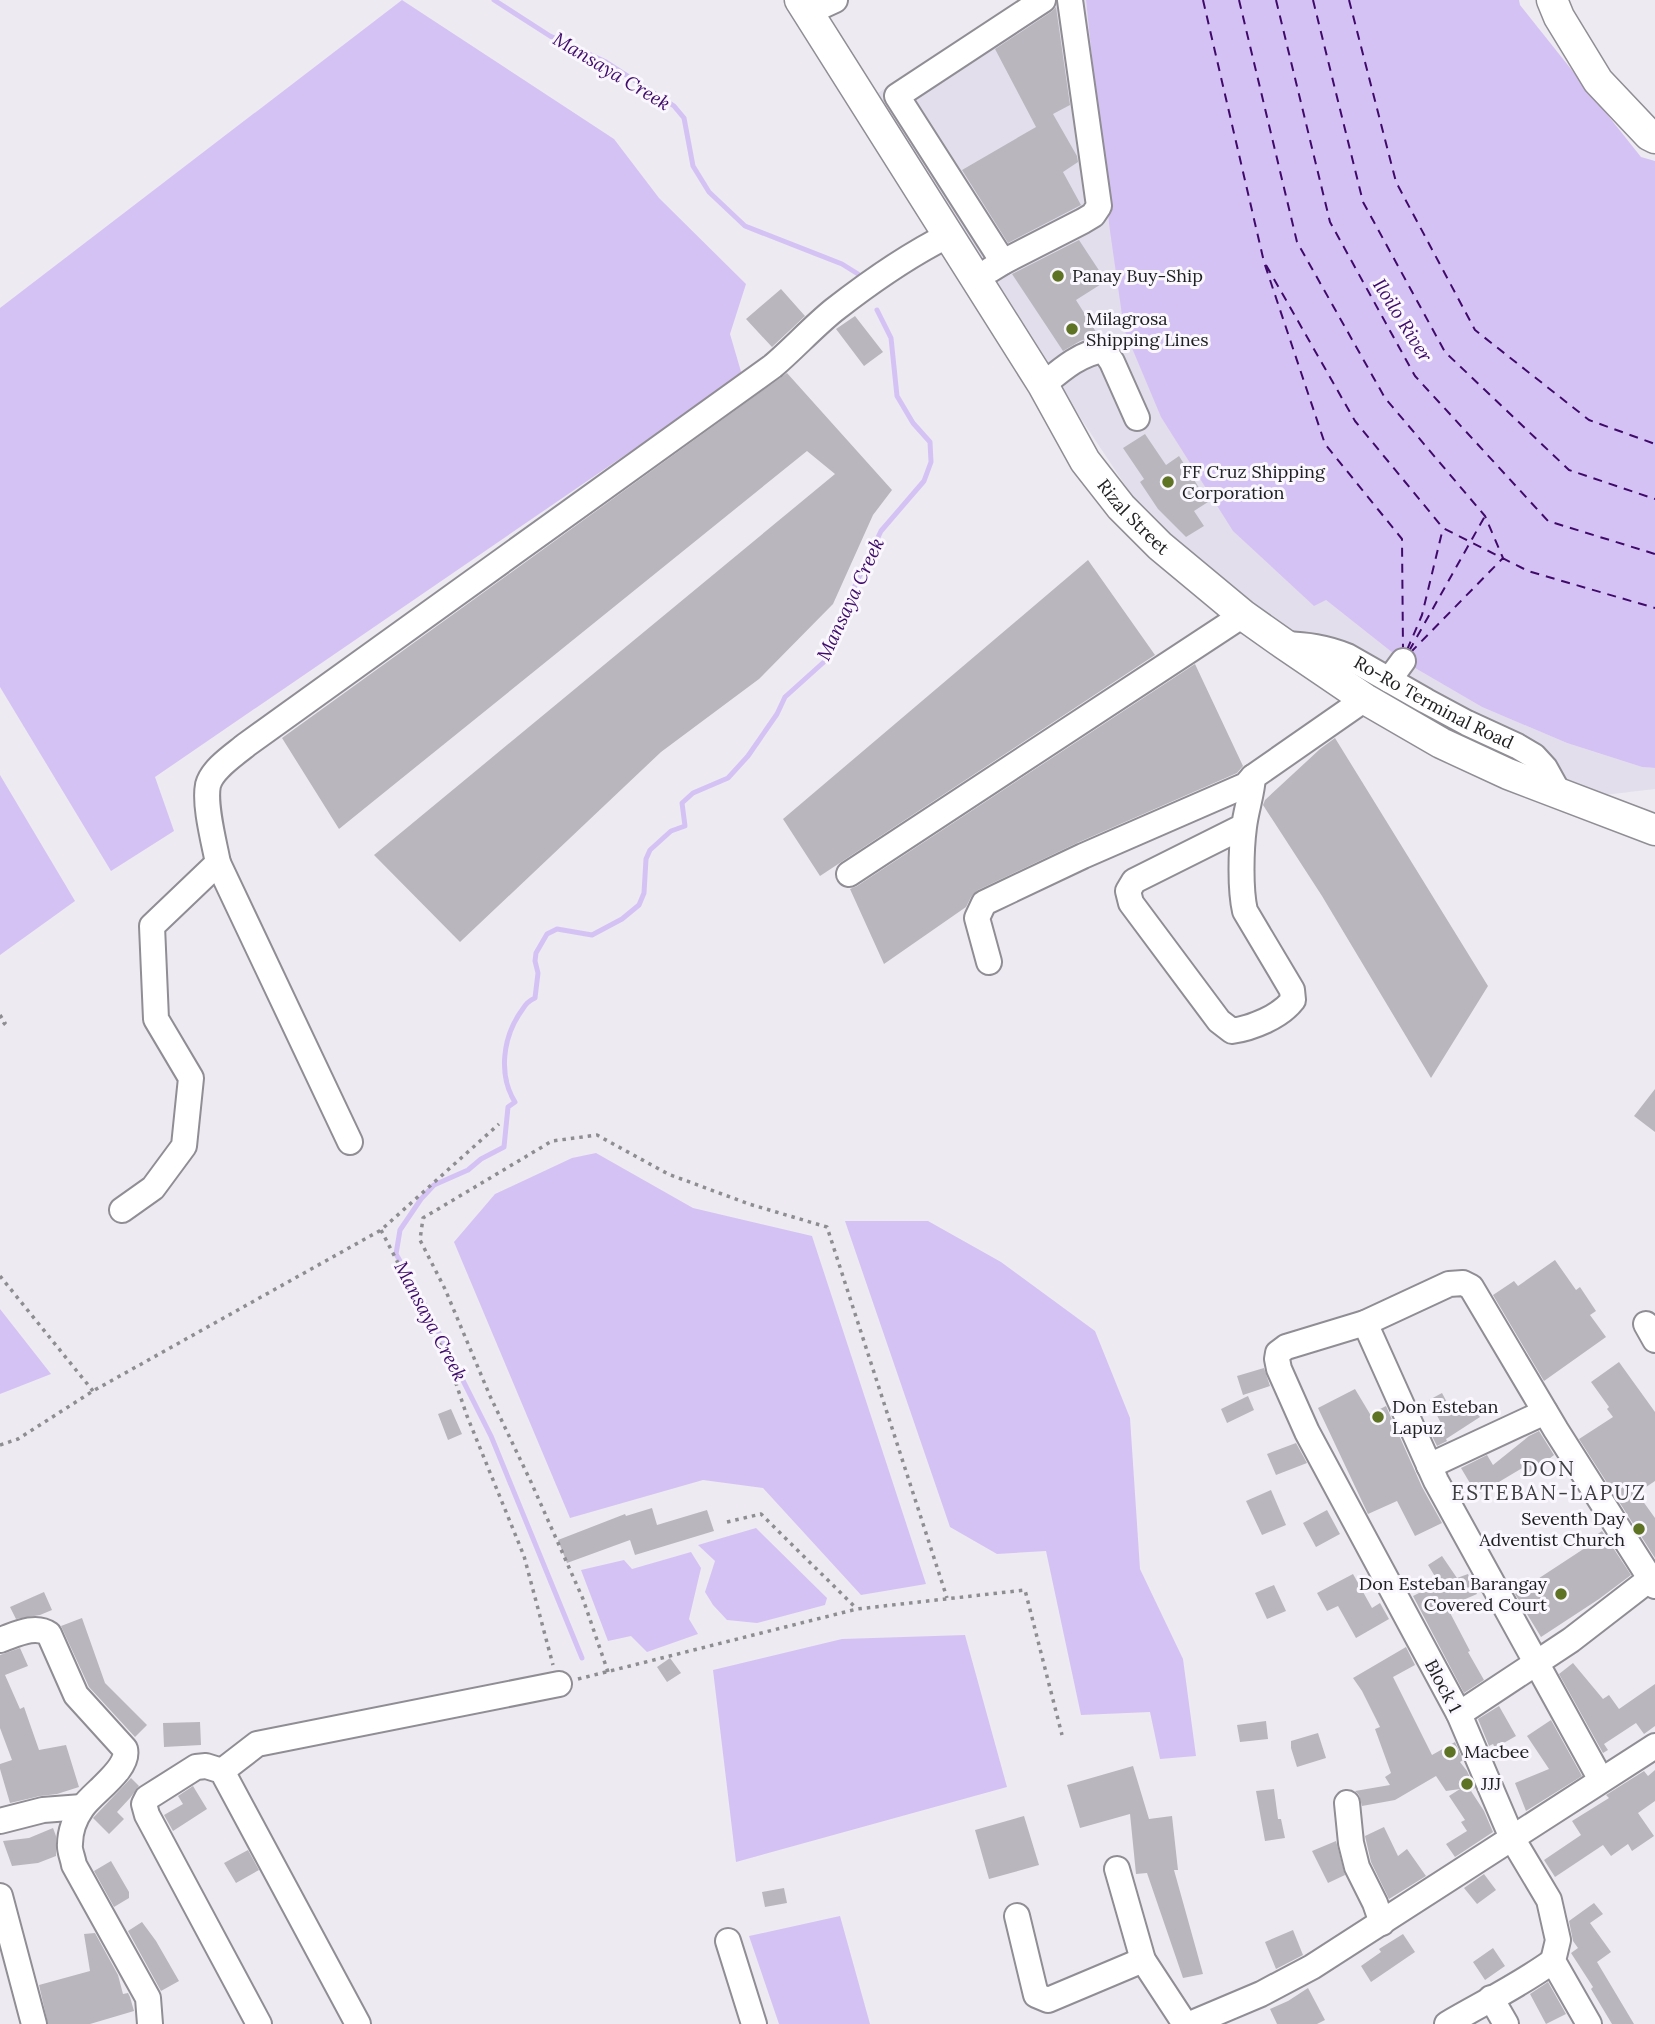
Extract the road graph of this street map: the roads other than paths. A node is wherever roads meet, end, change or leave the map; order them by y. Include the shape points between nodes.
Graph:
1 (1043, 0) edge
2 (1070, 0) edge
3 (1552, 0) edge
4 (815, 4) edge
5 (1655, 138) edge
6 (949, 235) junction
7 (1003, 262) junction
8 (976, 280) junction
9 (1043, 385) junction
10 (1137, 418) dead end
11 (1243, 615) junction
12 (1284, 644) junction
13 (1365, 698) junction
14 (1254, 777) junction
15 (1560, 795) junction
16 (1655, 808) edge
17 (1605, 812) junction
18 (1244, 826) junction
19 (1655, 830) edge
20 (218, 863) junction
21 (849, 874) dead end
22 (989, 962) dead end
23 (350, 1142) dead end
24 (122, 1210) dead end
25 (1364, 1323) junction
26 (1545, 1412) junction
27 (1429, 1466) junction
28 (1653, 1582) edge
29 (0, 1640) edge
30 (1536, 1665) junction
31 (558, 1684) road end
32 (1458, 1714) junction
33 (1655, 1746) edge
34 (222, 1771) junction
35 (1601, 1780) junction
36 (1347, 1803) dead end
37 (82, 1807) junction
38 (0, 1821) edge
39 (1513, 1838) junction
40 (1117, 1869) dead end
41 (0, 1896) edge
42 (1017, 1916) dead end
43 (1382, 1923) junction
44 (728, 1941) dead end
45 (1143, 1959) junction
46 (1553, 1961) junction
47 (1491, 1998) junction
48 (34, 2024) edge
49 (149, 2024) edge
50 (259, 2024) edge
51 (358, 2024) edge
52 (754, 2024) edge
53 (1187, 2024) edge
54 (1447, 2024) edge
55 (1506, 2024) edge
56 (1589, 2024) edge

1 - 7 street via 897,96
2 - 7 street via 1098,206 1083,221
3 - 5 main road via 1598,80
4 - 6 main road, Rizal Street
6 - 8 main road, Rizal Street
6 - 20 street via 921,249 833,311 773,366 222,764 208,783
7 - 8 street
8 - 9 main road, Rizal Street
9 - 10 street via 1072,363 1104,349
9 - 11 main road, Rizal Street via 1085,461 1121,507
11 - 12 main road, Rizal Street
11 - 21 street
12 - 13 main road, Rizal Street
12 - 15 street, Ro-Ro Terminal Road via 1312,645 1396,670 1467,723 1534,756
13 - 14 street
13 - 15 main road, Rizal Street via 1441,743
14 - 18 street
14 - 22 street via 1246,785 984,903 977,918
15 - 17 main road, Rizal Street
16 - 17 main road
17 - 19 main road, Rizal Street
18 - 18 street via 1245,911 1292,990 1293,1000 1286,1009 1232,1031 1219,1021 1130,903 1128,891 1134,881
20 - 23 street
20 - 24 street via 152,926 156,1019 191,1078 184,1146 153,1188
25 - 26 street via 1449,1284 1463,1283 1471,1287
25 - 27 street
25 - 32 street, Block 1 via 1286,1347 1278,1353 1279,1369 1307,1432
26 - 27 street
26 - 28 street
27 - 30 street
28 - 30 street
29 - 37 street via 36,1629 49,1634 76,1695 125,1749 120,1768
30 - 32 street
30 - 35 street
31 - 34 street via 257,1744
32 - 39 street, Block 1
33 - 35 street
34 - 50 street via 196,1767 144,1804
34 - 51 street
35 - 39 street
36 - 43 street via 1357,1867
37 - 38 street via 43,1810
37 - 49 street via 69,1845 74,1865 148,1998
39 - 43 street
39 - 46 street, Block 1 via 1549,1900 1558,1940
40 - 45 street
41 - 48 street
42 - 45 street via 1036,1995 1048,2000
43 - 53 street via 1312,1968
44 - 52 street
45 - 53 street
46 - 47 street
46 - 56 street
47 - 54 street
47 - 55 street

